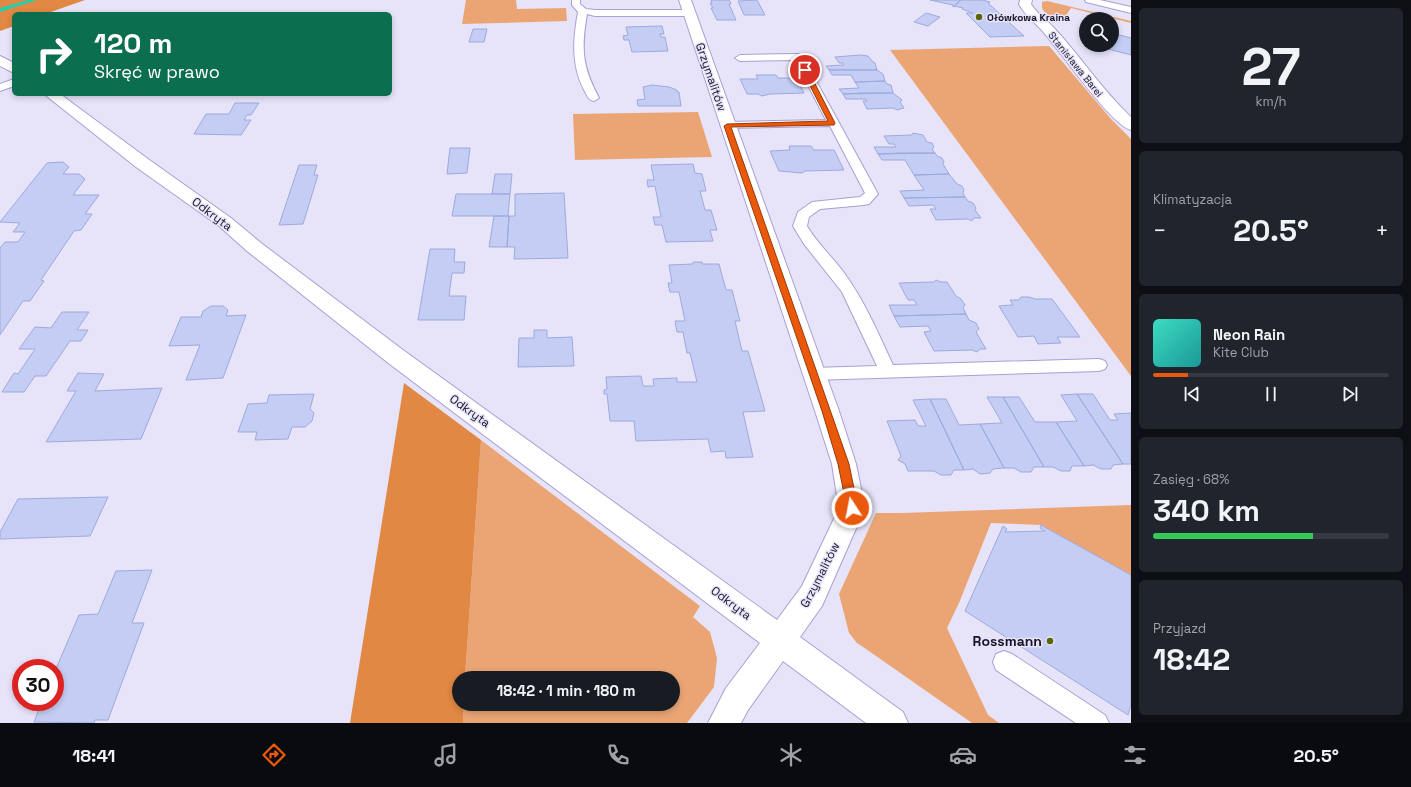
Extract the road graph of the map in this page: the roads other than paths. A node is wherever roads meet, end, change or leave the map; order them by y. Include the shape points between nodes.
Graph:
1 (576, 0) edge
2 (1026, 0) edge
3 (1089, 0) edge
4 (687, 6) edge
5 (1131, 10) edge
6 (583, 11) junction
7 (740, 58) dead end
8 (0, 60) edge
9 (12, 68) edge
10 (12, 83) edge
11 (0, 88) edge
12 (54, 96) edge
13 (594, 98) dead end
14 (832, 123) junction
15 (1131, 125) edge
16 (727, 126) junction
17 (1099, 365) dead end
18 (888, 372) junction
19 (813, 374) junction
20 (781, 640) junction
21 (1004, 662) dead end
22 (724, 723) edge
23 (892, 723) edge
24 (1097, 723) edge

1 - 6 lane via 576,5
2 - 15 street, Stanisława Barei via 1025,4 1030,13 1049,30 1107,102
3 - 5 lane
4 - 6 lane via 610,14
4 - 16 street, Grzymalitów
6 - 13 lane via 580,24 580,63
7 - 14 lane via 798,57
8 - 9 street
10 - 11 lane
12 - 20 street, Odkryta via 225,222 395,356
14 - 16 lane
14 - 18 lane via 872,194 864,201 817,205 803,215 800,226 807,241 841,279 857,304
16 - 19 street, Grzymalitów
17 - 18 lane
18 - 19 lane
19 - 20 street, Grzymalitów via 844,464 852,508 812,596
20 - 22 street, Grzymalitów via 737,699
20 - 23 street, Odkryta
21 - 24 lane

